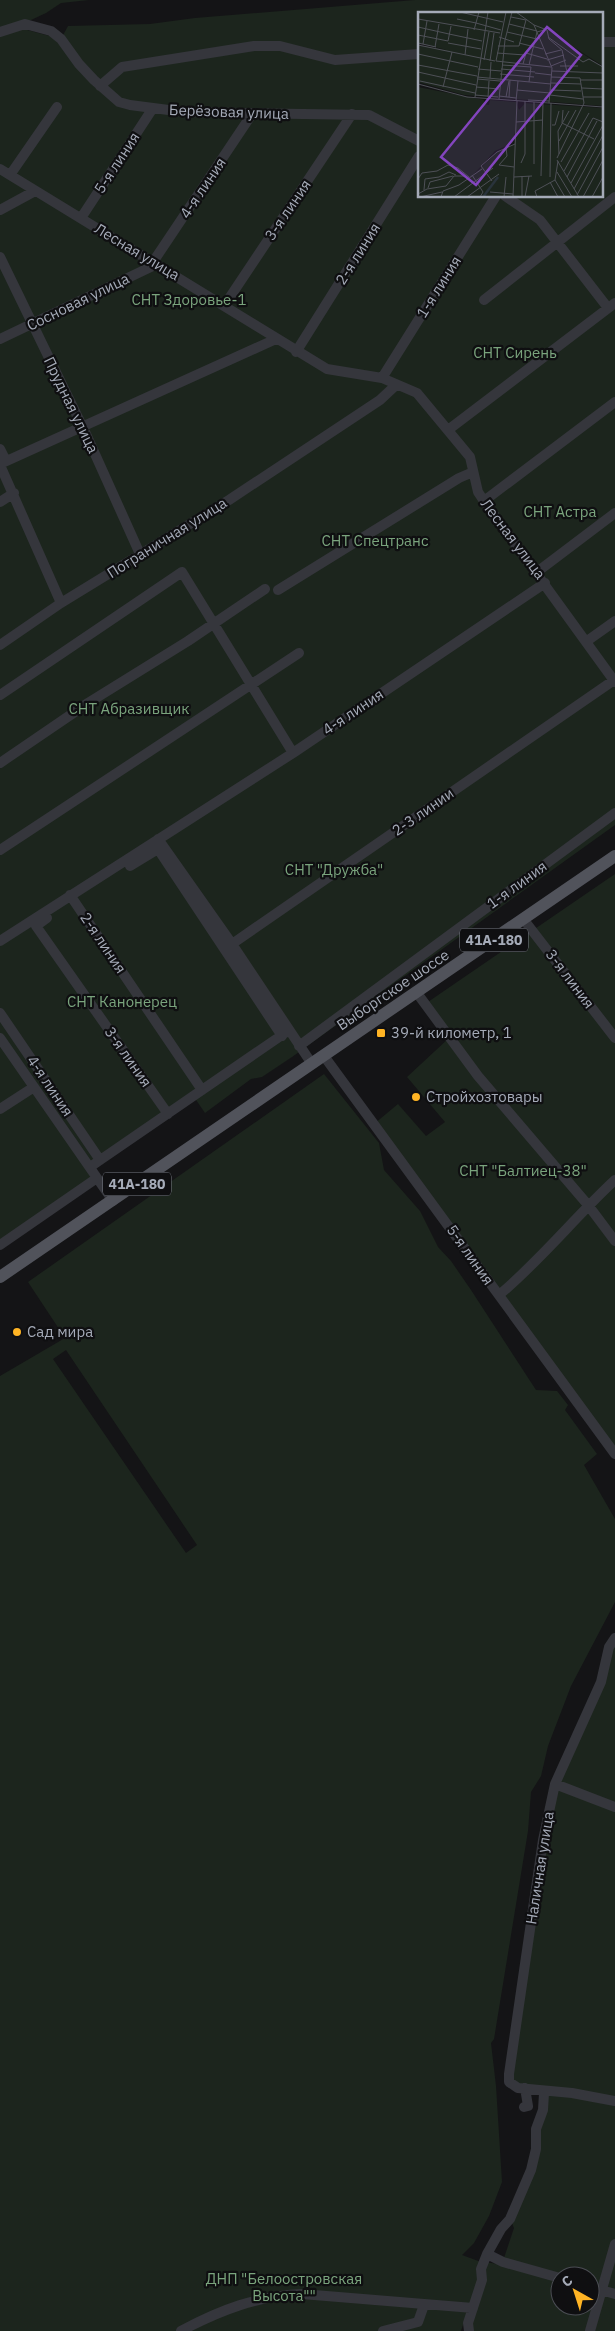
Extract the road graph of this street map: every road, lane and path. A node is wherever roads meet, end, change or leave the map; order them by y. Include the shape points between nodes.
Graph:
1 (2, 34) edge
2 (602, 42) edge
3 (615, 42) edge
4 (418, 54) edge
5 (100, 86) junction
6 (57, 107) dead end
7 (153, 108) junction
8 (252, 114) junction
9 (352, 114) junction
10 (418, 140) edge
11 (418, 158) edge
12 (0, 169) edge
13 (10, 175) junction
14 (35, 191) junction
15 (615, 197) edge
16 (495, 198) edge
17 (518, 200) edge
18 (0, 210) edge
19 (81, 218) junction
20 (557, 241) junction
21 (0, 258) edge
22 (155, 263) junction
23 (484, 300) dead end
24 (612, 305) edge
25 (224, 306) junction
26 (32, 324) junction
27 (276, 339) junction
28 (0, 340) edge
29 (296, 352) junction
30 (382, 378) junction
31 (396, 385) junction
32 (615, 402) edge
33 (82, 427) junction
34 (448, 430) junction
35 (0, 449) edge
36 (2, 463) edge
37 (473, 472) junction
38 (14, 493) junction
39 (484, 501) junction
40 (0, 502) edge
41 (615, 513) edge
42 (140, 554) junction
43 (537, 572) junction
44 (545, 583) junction
45 (265, 589) dead end
46 (278, 590) dead end
47 (61, 603) junction
48 (615, 621) edge
49 (212, 624) junction
50 (588, 641) junction
51 (0, 645) edge
52 (299, 653) dead end
53 (614, 681) edge
54 (250, 685) junction
55 (0, 695) edge
56 (293, 753) junction
57 (0, 763) edge
58 (615, 813) edge
59 (158, 839) junction
60 (0, 850) edge
61 (615, 856) edge
62 (130, 866) dead end
63 (72, 897) junction
64 (524, 920) junction
65 (0, 941) edge
66 (232, 944) junction
67 (417, 993) junction
68 (0, 1012) edge
69 (285, 1034) junction
70 (0, 1038) edge
71 (615, 1038) edge
72 (299, 1046) junction
73 (324, 1056) junction
74 (312, 1064) junction
75 (34, 1087) junction
76 (202, 1090) junction
77 (0, 1109) edge
78 (168, 1114) junction
79 (100, 1160) junction
80 (90, 1167) junction
81 (97, 1178) junction
82 (615, 1180) edge
83 (113, 1201) junction
84 (588, 1205) junction
85 (615, 1241) edge
86 (0, 1245) edge
87 (0, 1277) edge
88 (499, 1295) junction
89 (615, 1454) edge
90 (613, 1646) edge
91 (555, 1784) junction
92 (615, 1807) edge
93 (529, 2088) junction
94 (544, 2093) dead end
95 (615, 2101) edge
96 (524, 2108) dead end
97 (615, 2244) edge
98 (487, 2254) junction
99 (550, 2275) edge
100 (602, 2290) junction
101 (615, 2294) edge
102 (424, 2305) junction
103 (473, 2308) junction
104 (181, 2331) edge
105 (383, 2331) edge
106 (469, 2331) edge
107 (590, 2331) edge

1 - 5 street, Берёзовая улица via 25,24 51,31
2 - 3 street
4 - 5 street via 335,60 280,46 254,46 122,67
5 - 7 street, Берёзовая улица via 119,102
6 - 13 street
7 - 8 street, Берёзовая улица
7 - 19 street, 5-я линия
8 - 9 street, Берёзовая улица
8 - 22 street, 4-я линия
9 - 10 street, Берёзовая улица via 369,115
9 - 25 street, 3-я линия
11 - 29 street, 2-я линия
12 - 13 street, Лесная улица
13 - 14 street, Лесная улица
14 - 18 street
14 - 19 street, Лесная улица
15 - 20 street
16 - 30 street, 1-я линия
17 - 20 street
19 - 22 street, Лесная улица
20 - 23 street
20 - 24 street
21 - 26 street, Прудная улица
22 - 25 street, Лесная улица
22 - 26 street, Сосновая улица
24 - 34 street
25 - 27 street, Лесная улица
26 - 28 street, Сосновая улица
26 - 33 street, Прудная улица
27 - 29 street, Лесная улица
27 - 33 street
29 - 30 street, Лесная улица via 327,370
30 - 31 street, Лесная улица
31 - 34 street, Лесная улица via 417,393
31 - 42 street, Пограничная улица via 372,406 230,500
32 - 39 street
33 - 36 street
33 - 42 street, Прудная улица
34 - 37 street, Лесная улица via 470,457
35 - 36 street
36 - 38 street
37 - 39 street, Лесная улица
37 - 46 street
38 - 40 street
38 - 47 street
39 - 43 street, Лесная улица
41 - 43 street
42 - 47 street, Пограничная улица
43 - 44 street, Лесная улица
44 - 50 street, Лесная улица
44 - 56 street, 4-я линия
45 - 49 street
47 - 51 street, Пограничная улица
48 - 50 street
49 - 54 street
49 - 55 street via 182,572
49 - 57 street
50 - 53 street, Лесная улица
52 - 54 street
53 - 66 street, 2-3 линии
54 - 56 street
54 - 60 street
56 - 59 street, 4-я линия
58 - 72 street, 1-я линия
59 - 63 street, 4-я линия
59 - 66 street
61 - 64 main road, Выборгское шоссе / 41А-180
62 - 69 street via 158,848
63 - 65 street
63 - 76 street, 2-я линия
63 - 78 street, 3-я линия via 36,926
64 - 67 main road, Выборгское шоссе / 41А-180
64 - 71 street, 3-я линия
66 - 69 street
67 - 73 main road, Выборгское шоссе / 41А-180
67 - 84 street via 478,1076
68 - 79 street, 4-я линия
69 - 72 street
69 - 76 street
70 - 75 street
72 - 74 street
73 - 74 main road, Выборгское шоссе / 41А-180
73 - 88 street, 5-я линия
74 - 83 main road, 41А-180
75 - 77 street
75 - 80 street
76 - 78 street
78 - 79 street
79 - 80 street
80 - 81 street
81 - 83 street
81 - 86 street
82 - 84 street
83 - 87 main road, 41А-180
84 - 85 street
84 - 88 street via 540,1259
88 - 89 street, 5-я линия
90 - 91 street, Наличная улица via 601,1682
91 - 92 street
91 - 93 street, Наличная улица via 543,1840 511,2055 509,2082 518,2088
93 - 95 street
93 - 96 street via 528,2106
94 - 98 street via 544,2110 536,2129 531,2170 510,2219
97 - 100 street
98 - 99 street
98 - 103 street
100 - 101 street
100 - 107 street
102 - 103 street
102 - 104 street via 302,2294 276,2295 250,2300 215,2313
102 - 105 street via 418,2322
103 - 106 street

